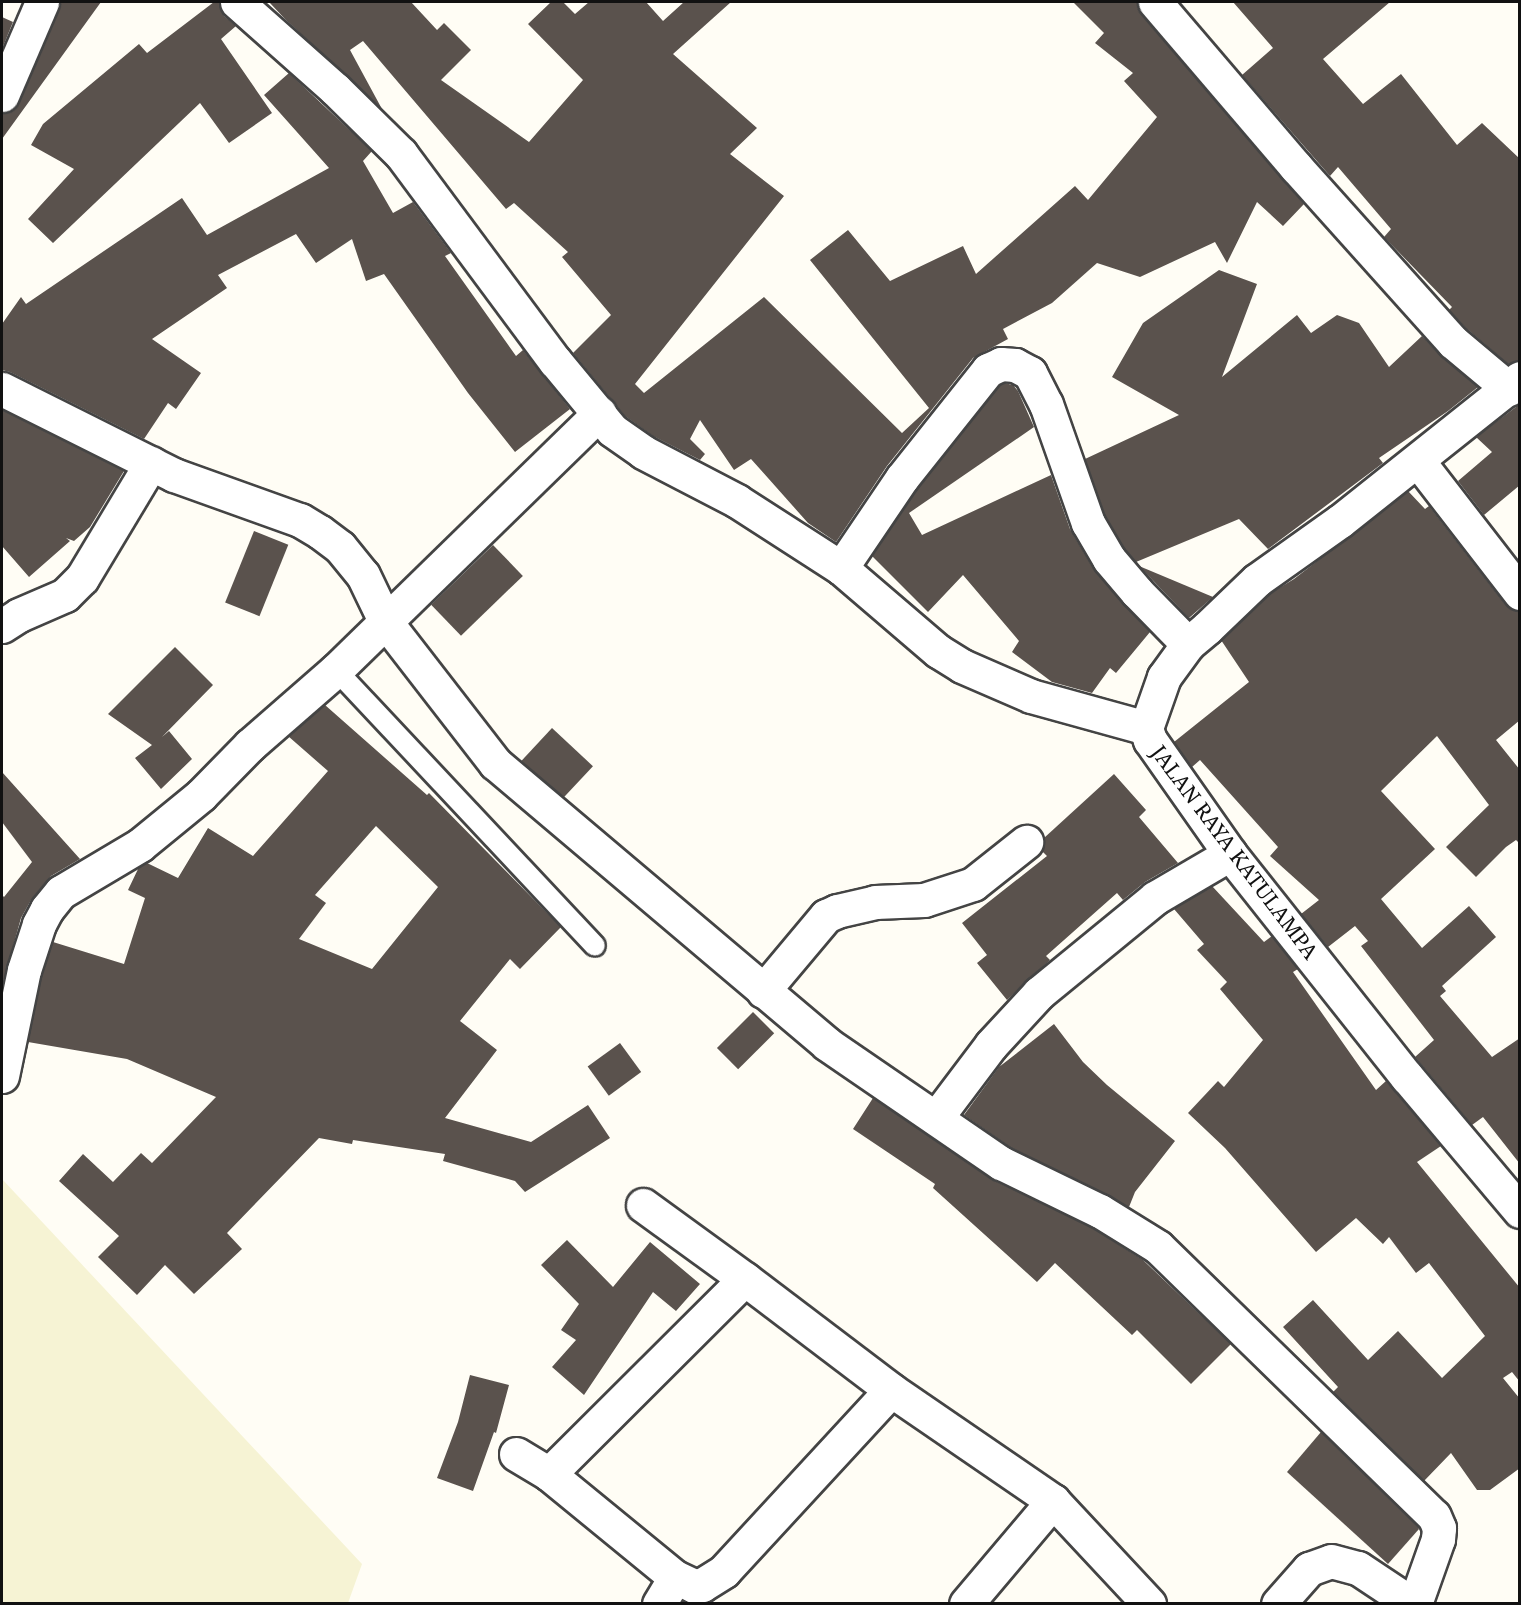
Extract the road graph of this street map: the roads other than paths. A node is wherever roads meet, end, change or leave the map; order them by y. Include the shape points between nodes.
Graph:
1 (42, 2) edge
2 (237, 2) edge
3 (1155, 2) edge
4 (2, 95) edge
5 (1514, 384) edge
6 (2, 389) edge
7 (599, 414) junction
8 (1418, 461) junction
9 (151, 463) junction
10 (841, 568) junction
11 (1520, 593) edge
12 (386, 621) junction
13 (2, 626) edge
14 (1188, 644) junction
15 (336, 670) junction
16 (1146, 728) junction
17 (1026, 842) dead end
18 (1230, 854) junction
19 (595, 946) dead end
20 (764, 991) junction
21 (2, 1076) edge
22 (936, 1118) junction
23 (643, 1205) dead end
24 (1520, 1211) edge
25 (745, 1279) junction
26 (891, 1390) junction
27 (516, 1454) dead end
28 (549, 1474) junction
29 (1053, 1501) junction
30 (667, 1590) edge
31 (966, 1604) edge
32 (1149, 1604) edge
33 (1278, 1604) edge
34 (1414, 1604) edge

1 - 4 street
2 - 7 street via 401,154
3 - 5 street via 1445,333
5 - 8 street, JALAN RAYA KATULAMPA
6 - 9 street
7 - 10 street via 629,443 737,501
7 - 12 street
8 - 11 street
8 - 14 street, JALAN RAYA KATULAMPA via 1296,555 1257,580
9 - 12 street via 300,520 320,532 340,547 363,574
9 - 13 street via 82,578 65,595
10 - 14 street via 902,478 988,370 1001,364 1015,365 1030,373 1046,404 1088,523 1109,559
10 - 16 street via 938,651 962,666 1031,696
12 - 15 street
12 - 20 street via 495,763
14 - 16 street, JALAN RAYA KATULAMPA via 1164,677
15 - 19 lane
15 - 21 street via 165,826 61,892 47,909 24,970
16 - 18 street, JALAN RAYA KATULAMPA via 1150,740
17 - 20 street via 973,884 924,900 875,902 826,916
18 - 22 street via 1155,898 1046,987 1011,1022
18 - 24 street, JALAN RAYA KATULAMPA via 1407,1077
20 - 22 street via 827,1044
22 - 34 street via 1001,1163 1100,1211 1158,1247 1434,1516 1438,1539
23 - 25 street
25 - 26 street
25 - 28 street
26 - 29 street
26 - 30 street via 724,1571 702,1585
27 - 28 street
28 - 30 street
29 - 31 street
29 - 32 street
33 - 34 street via 1309,1569 1331,1561 1358,1568

